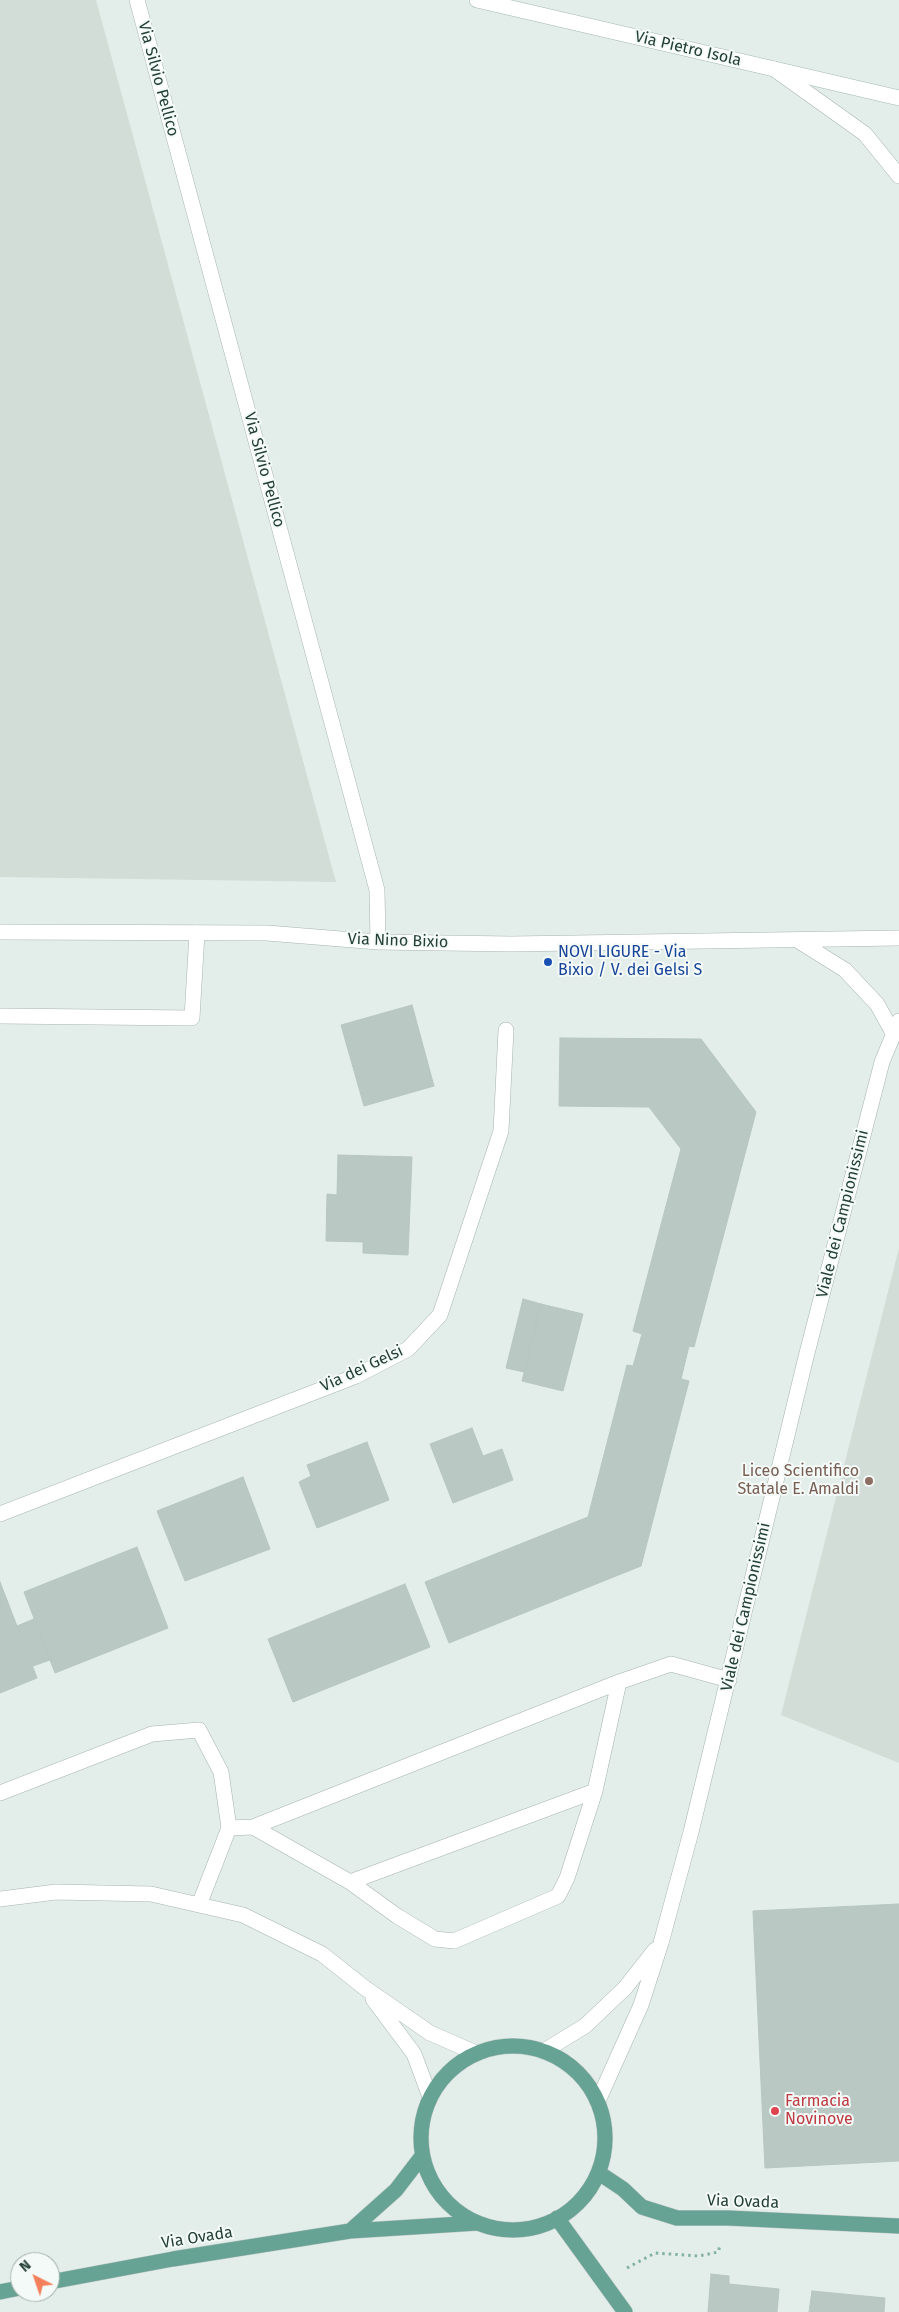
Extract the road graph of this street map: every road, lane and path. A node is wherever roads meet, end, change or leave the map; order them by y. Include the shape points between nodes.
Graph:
1 (136, 0) edge
2 (477, 0) edge
3 (774, 69) junction
4 (899, 98) edge
5 (899, 176) edge
6 (0, 932) edge
7 (197, 933) junction
8 (899, 938) edge
9 (797, 940) junction
10 (378, 942) junction
11 (0, 1016) edge
12 (896, 1027) edge
13 (506, 1030) dead end
14 (0, 1514) edge
15 (729, 1680) junction
16 (619, 1682) junction
17 (595, 1790) junction
18 (0, 1793) edge
19 (253, 1827) junction
20 (229, 1828) junction
21 (350, 1882) junction
22 (0, 1900) edge
23 (199, 1905) junction
24 (661, 1944) junction
25 (365, 1988) junction
26 (544, 2051) junction
27 (476, 2053) junction
28 (430, 2097) junction
29 (598, 2101) junction
30 (422, 2156) junction
31 (598, 2172) junction
32 (557, 2218) junction
33 (477, 2223) junction
34 (899, 2226) edge
35 (350, 2232) junction
36 (722, 2237) dead end
37 (627, 2268) dead end
38 (60, 2280) edge
39 (625, 2312) edge

1 - 10 street, Via Silvio Pellico via 377,890
2 - 3 street, Via Pietro Isola
3 - 4 street, Via Pietro Isola
3 - 5 street via 865,134
6 - 7 street, Via Nino Bixio
7 - 10 street, Via Nino Bixio
7 - 11 street via 192,1018
8 - 9 street, Via Nino Bixio
9 - 10 street, Via Nino Bixio via 511,944
9 - 12 street via 845,970
12 - 15 street, Viale dei Campionissimi via 882,1062 808,1348
13 - 14 street, Via dei Gelsi via 500,1131 440,1315 408,1349 356,1376
15 - 16 street via 672,1664
15 - 24 street, Viale dei Campionissimi
16 - 17 street
16 - 19 street
17 - 21 street
17 - 21 street via 567,1878 558,1896 454,1941 435,1938 397,1916
18 - 20 street via 152,1734 199,1730 221,1772
19 - 20 street
19 - 21 street
20 - 23 street
22 - 23 street via 56,1892 142,1894
23 - 25 street via 243,1915 282,1934 322,1954
24 - 26 street via 625,1988 585,2026
24 - 29 street, Viale dei Campionissimi via 641,2005
25 - 27 street via 430,2033
25 - 28 street via 414,2054
26 - 27 main road via 510,2045
26 - 29 main road via 566,2062 585,2080
27 - 28 main road via 449,2071
28 - 30 main road via 422,2126
29 - 31 main road via 604,2124 604,2148
30 - 33 main road via 439,2192 452,2207
30 - 35 main road via 396,2190
31 - 32 main road via 582,2199
31 - 34 main road, Via Ovada via 642,2207 676,2218
32 - 33 main road via 532,2228 504,2230
32 - 39 main road
33 - 35 main road, Via Ovada
35 - 38 main road, Via Ovada
36 - 37 path via 718,2252 700,2256 655,2253

